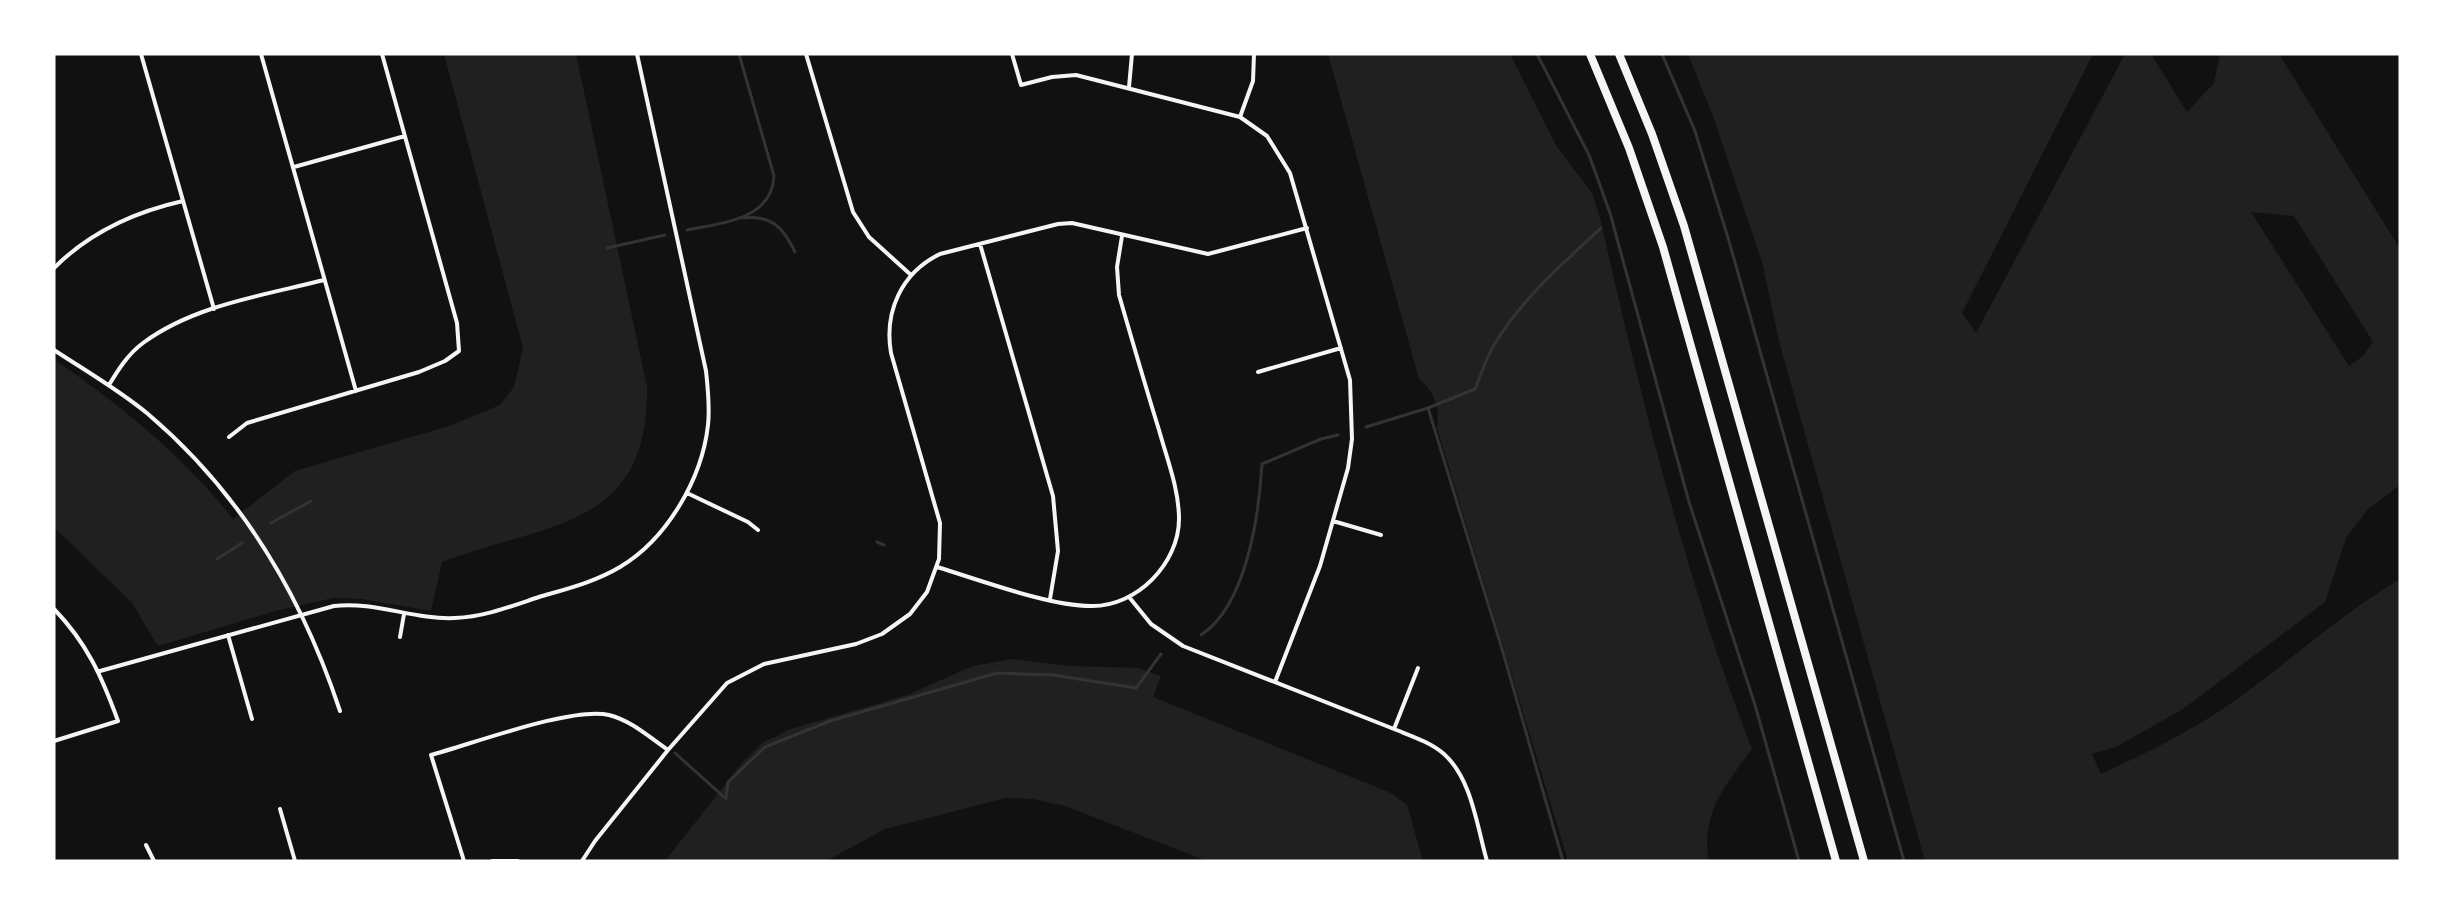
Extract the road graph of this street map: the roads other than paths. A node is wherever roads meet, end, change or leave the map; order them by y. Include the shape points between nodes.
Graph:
1 (141, 54) edge
2 (261, 54) edge
3 (382, 54) edge
4 (637, 54) edge
5 (806, 54) edge
6 (1012, 54) edge
7 (1132, 54) edge
8 (1254, 54) edge
9 (1590, 54) edge
10 (1619, 54) edge
11 (1129, 87) junction
12 (1240, 117) junction
13 (405, 136) junction
14 (294, 167) junction
15 (183, 201) junction
16 (1307, 228) junction
17 (1122, 236) junction
18 (980, 244) junction
19 (54, 268) edge
20 (911, 275) junction
21 (324, 280) junction
22 (214, 309) junction
23 (1341, 348) junction
24 (54, 350) edge
25 (1258, 372) dead end
26 (108, 386) junction
27 (356, 391) junction
28 (229, 437) dead end
29 (687, 493) junction
30 (1333, 521) junction
31 (758, 530) dead end
32 (1381, 535) dead end
33 (938, 567) junction
34 (1130, 597) junction
35 (1050, 599) junction
36 (54, 609) edge
37 (303, 614) junction
38 (404, 614) junction
39 (228, 635) junction
40 (400, 637) dead end
41 (1419, 668) dead end
42 (100, 671) junction
43 (1275, 682) junction
44 (340, 711) dead end
45 (252, 719) dead end
46 (1394, 729) junction
47 (54, 741) edge
48 (668, 750) junction
49 (280, 809) dead end
50 (146, 845) dead end
51 (154, 861) edge
52 (295, 861) edge
53 (464, 861) edge
54 (492, 861) edge
55 (518, 861) edge
56 (582, 861) edge
57 (1487, 861) edge
58 (1836, 861) edge
59 (1864, 861) edge

1 - 15 street
2 - 14 street
3 - 13 street
4 - 29 street via 706,370 708,427 699,466
5 - 20 street via 853,212 869,237
6 - 11 street via 1021,85 1076,75
7 - 11 street
8 - 12 street via 1253,81
9 - 58 highway via 1629,148 1663,247
10 - 59 highway via 1684,226
11 - 12 street
12 - 16 street via 1267,136 1286,162
13 - 14 street
13 - 27 street via 457,323 459,351 419,372
14 - 21 street
15 - 19 street via 148,209 114,224
15 - 22 street
16 - 17 street via 1208,254
16 - 23 street
17 - 18 street via 1072,223
17 - 34 street via 1117,267 1119,295 1175,488 1179,519 1178,537 1170,555 1146,586
18 - 20 street via 933,257
18 - 35 street via 1053,496 1058,551
20 - 33 street via 893,305 889,339 940,523
21 - 22 street
21 - 27 street
22 - 26 street via 173,325 142,343 125,359
23 - 25 street
23 - 30 street via 1350,380 1352,439
24 - 26 street
26 - 37 street via 147,413 221,486 260,540
27 - 28 street via 247,423
29 - 31 street
29 - 38 street via 659,535 621,567 586,582 473,617
30 - 32 street
30 - 43 street via 1310,597
33 - 35 street
33 - 48 street via 918,605 894,627 870,640 764,663 741,674 713,696
34 - 35 street via 1091,606
34 - 43 street via 1151,624 1170,638
36 - 42 street
37 - 38 street via 361,604
37 - 39 street
37 - 44 street
38 - 40 street
39 - 42 street
39 - 45 street
41 - 46 street
42 - 47 street via 118,721
43 - 46 street
46 - 57 street via 1437,750 1455,768 1470,802
48 - 53 street via 631,723 594,713 567,716 431,755
48 - 56 street
49 - 52 street
50 - 51 street
54 - 55 street

